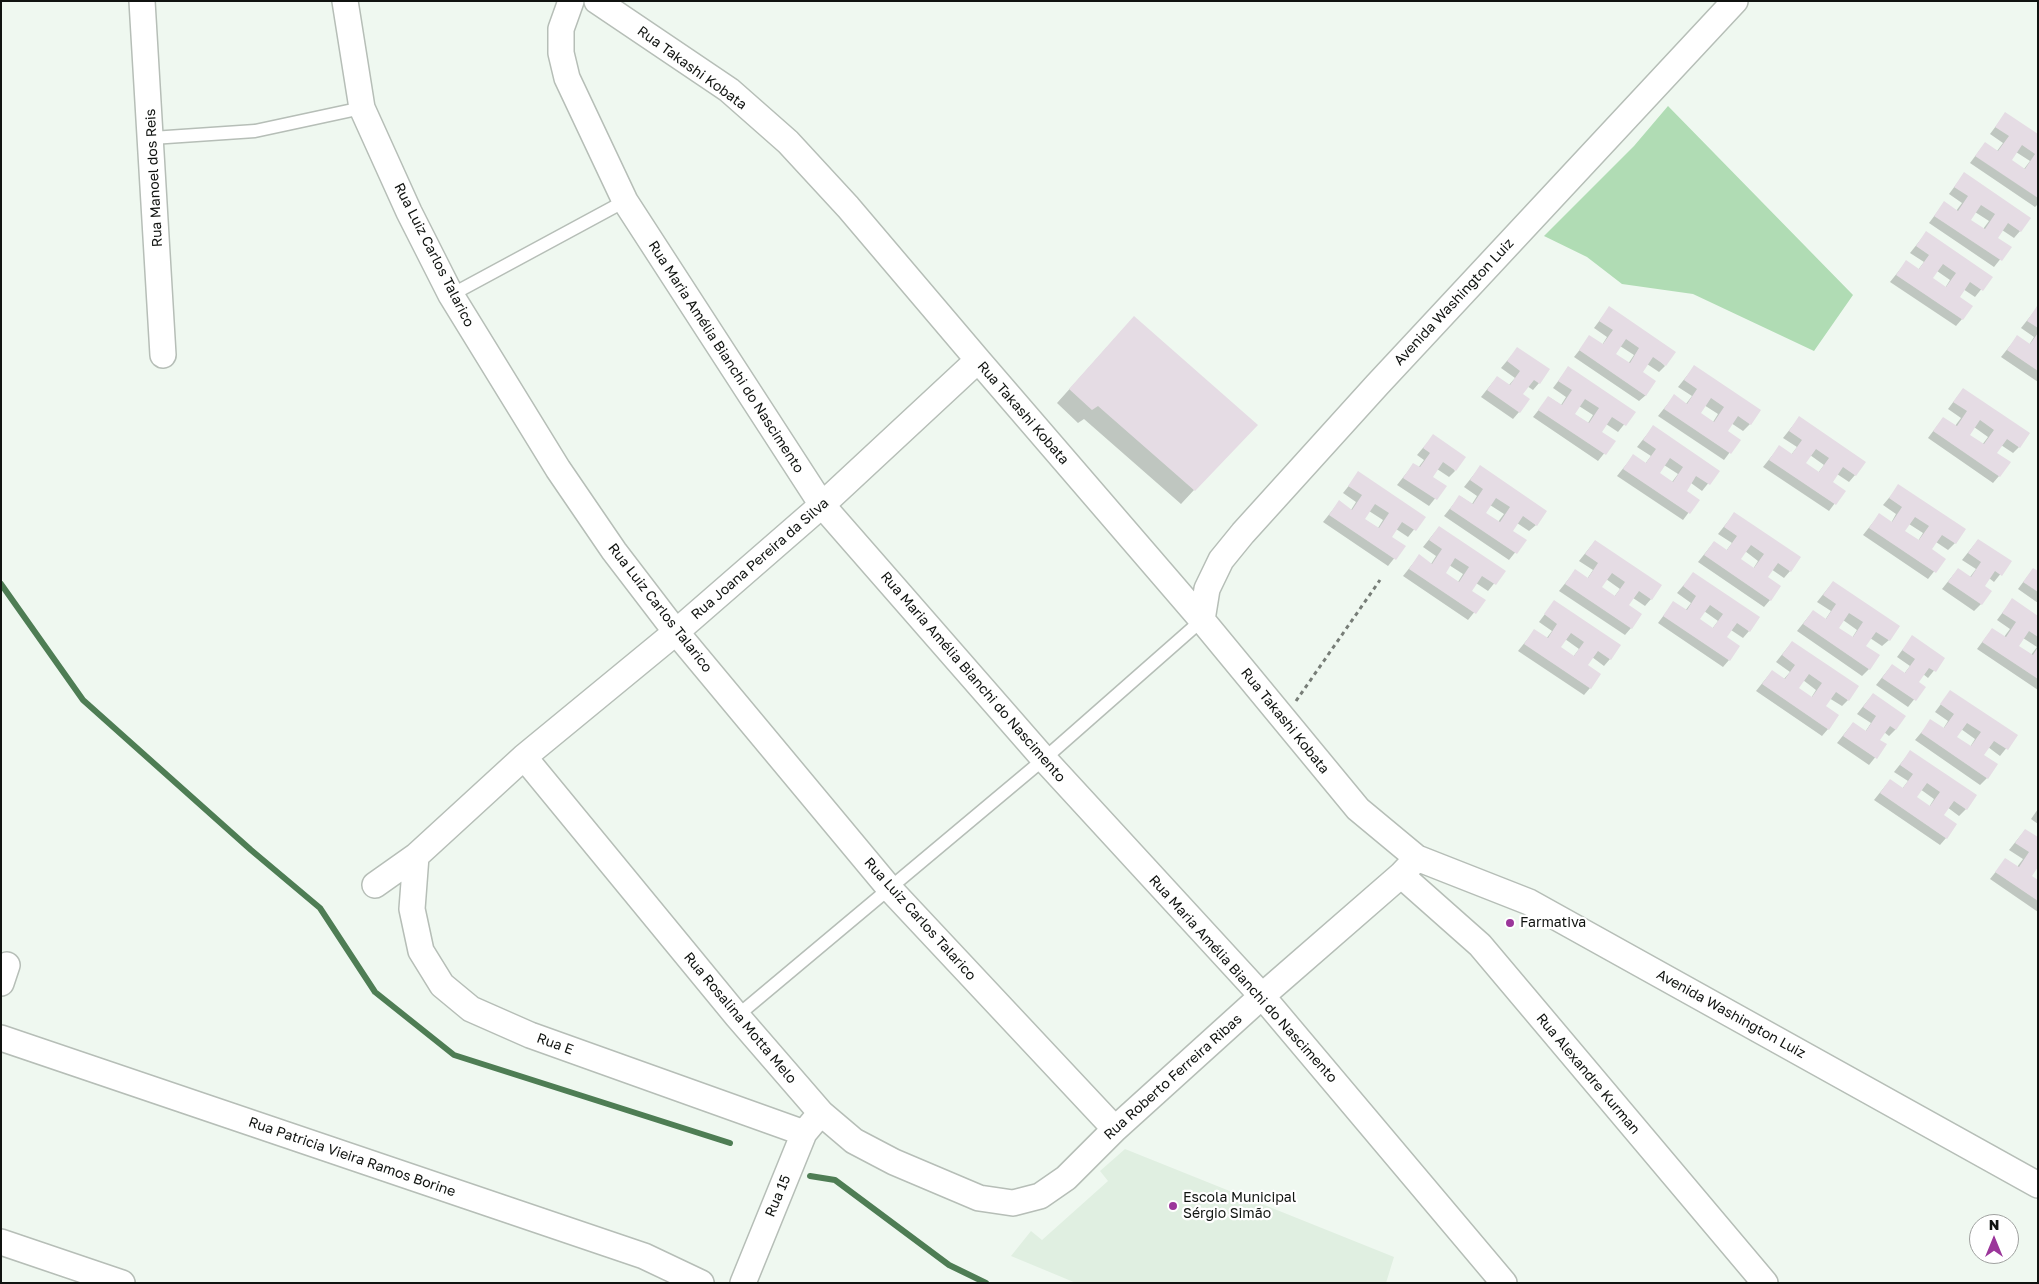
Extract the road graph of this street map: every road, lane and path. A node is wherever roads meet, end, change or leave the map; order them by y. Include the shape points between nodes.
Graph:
1 (142, 1) edge
2 (345, 1) edge
3 (572, 1) edge
4 (598, 1) edge
5 (1735, 1) edge
6 (362, 108) junction
7 (152, 138) junction
8 (625, 201) junction
9 (451, 296) junction
10 (163, 355) dead end
11 (978, 360) junction
12 (822, 505) junction
13 (1380, 580) dead end
14 (1202, 620) junction
15 (676, 632) junction
16 (1284, 719) junction
17 (524, 757) junction
18 (1044, 759) junction
19 (416, 856) junction
20 (1409, 867) junction
21 (374, 885) dead end
22 (890, 889) junction
23 (1262, 996) junction
24 (737, 1016) junction
25 (1, 1038) edge
26 (821, 1114) junction
27 (1114, 1130) junction
28 (804, 1133) junction
29 (2038, 1185) edge
30 (1013, 1203) joint
31 (1, 1242) edge
32 (114, 1281) edge
33 (701, 1283) edge
34 (743, 1283) edge
35 (1504, 1283) edge
36 (1764, 1283) edge

1 - 7 street, Rua Manoel dos Reis
2 - 6 street, Rua Luiz Carlos Talarico
3 - 8 street, Rua Maria Amélia Bianchi do Nascimento via 561,29 561,53 568,78
4 - 11 street, Rua Takashi Kobata via 729,90 788,142 848,207
5 - 14 street, Avenida Washington Luiz via 1243,533 1221,560 1207,589
6 - 7 lane via 255,131
6 - 9 street, Rua Luiz Carlos Talarico
7 - 10 street, Rua Manoel dos Reis
8 - 9 lane
8 - 12 street, Rua Maria Amélia Bianchi do Nascimento
9 - 15 street, Rua Luiz Carlos Talarico via 558,469 614,551
11 - 12 street, Rua Joana Pereira da Silva
11 - 14 street, Rua Takashi Kobata
12 - 15 street, Rua Joana Pereira da Silva
12 - 18 street, Rua Maria Amélia Bianchi do Nascimento
13 - 16 path
14 - 16 street, Rua Takashi Kobata
14 - 18 lane
15 - 17 street, Rua Joana Pereira da Silva
15 - 22 street, Rua Luiz Carlos Talarico
16 - 20 street, Rua Takashi Kobata
17 - 19 street, Rua Joana Pereira da Silva
17 - 24 street, Rua Rosalina Motta Melo
18 - 22 lane
18 - 23 street, Rua Maria Amélia Bianchi do Nascimento
19 - 21 street, Rua Joana Pereira da Silva
19 - 28 street, Rua E via 412,909 421,950 442,985 471,1008 530,1035
20 - 23 street, Rua Roberto Ferreira Ribas
20 - 29 street, Avenida Washington Luiz via 1529,902
20 - 36 street, Rua Alexandre Kurman via 1480,945
22 - 24 lane
22 - 27 street, Rua Luiz Carlos Talarico
23 - 27 street, Rua Roberto Ferreira Ribas
23 - 35 street, Rua Maria Amélia Bianchi do Nascimento
24 - 26 street, Rua Rosalina Motta Melo
25 - 33 street, Rua Patricia Vieira Ramos Borine via 644,1256
26 - 28 street, Rua 15
26 - 30 street, Rua Rosalina Motta Melo via 854,1141 894,1162 979,1198
27 - 30 street, Rua Roberto Ferreira Ribas via 1066,1178 1040,1196
28 - 34 street, Rua 15
31 - 32 street

